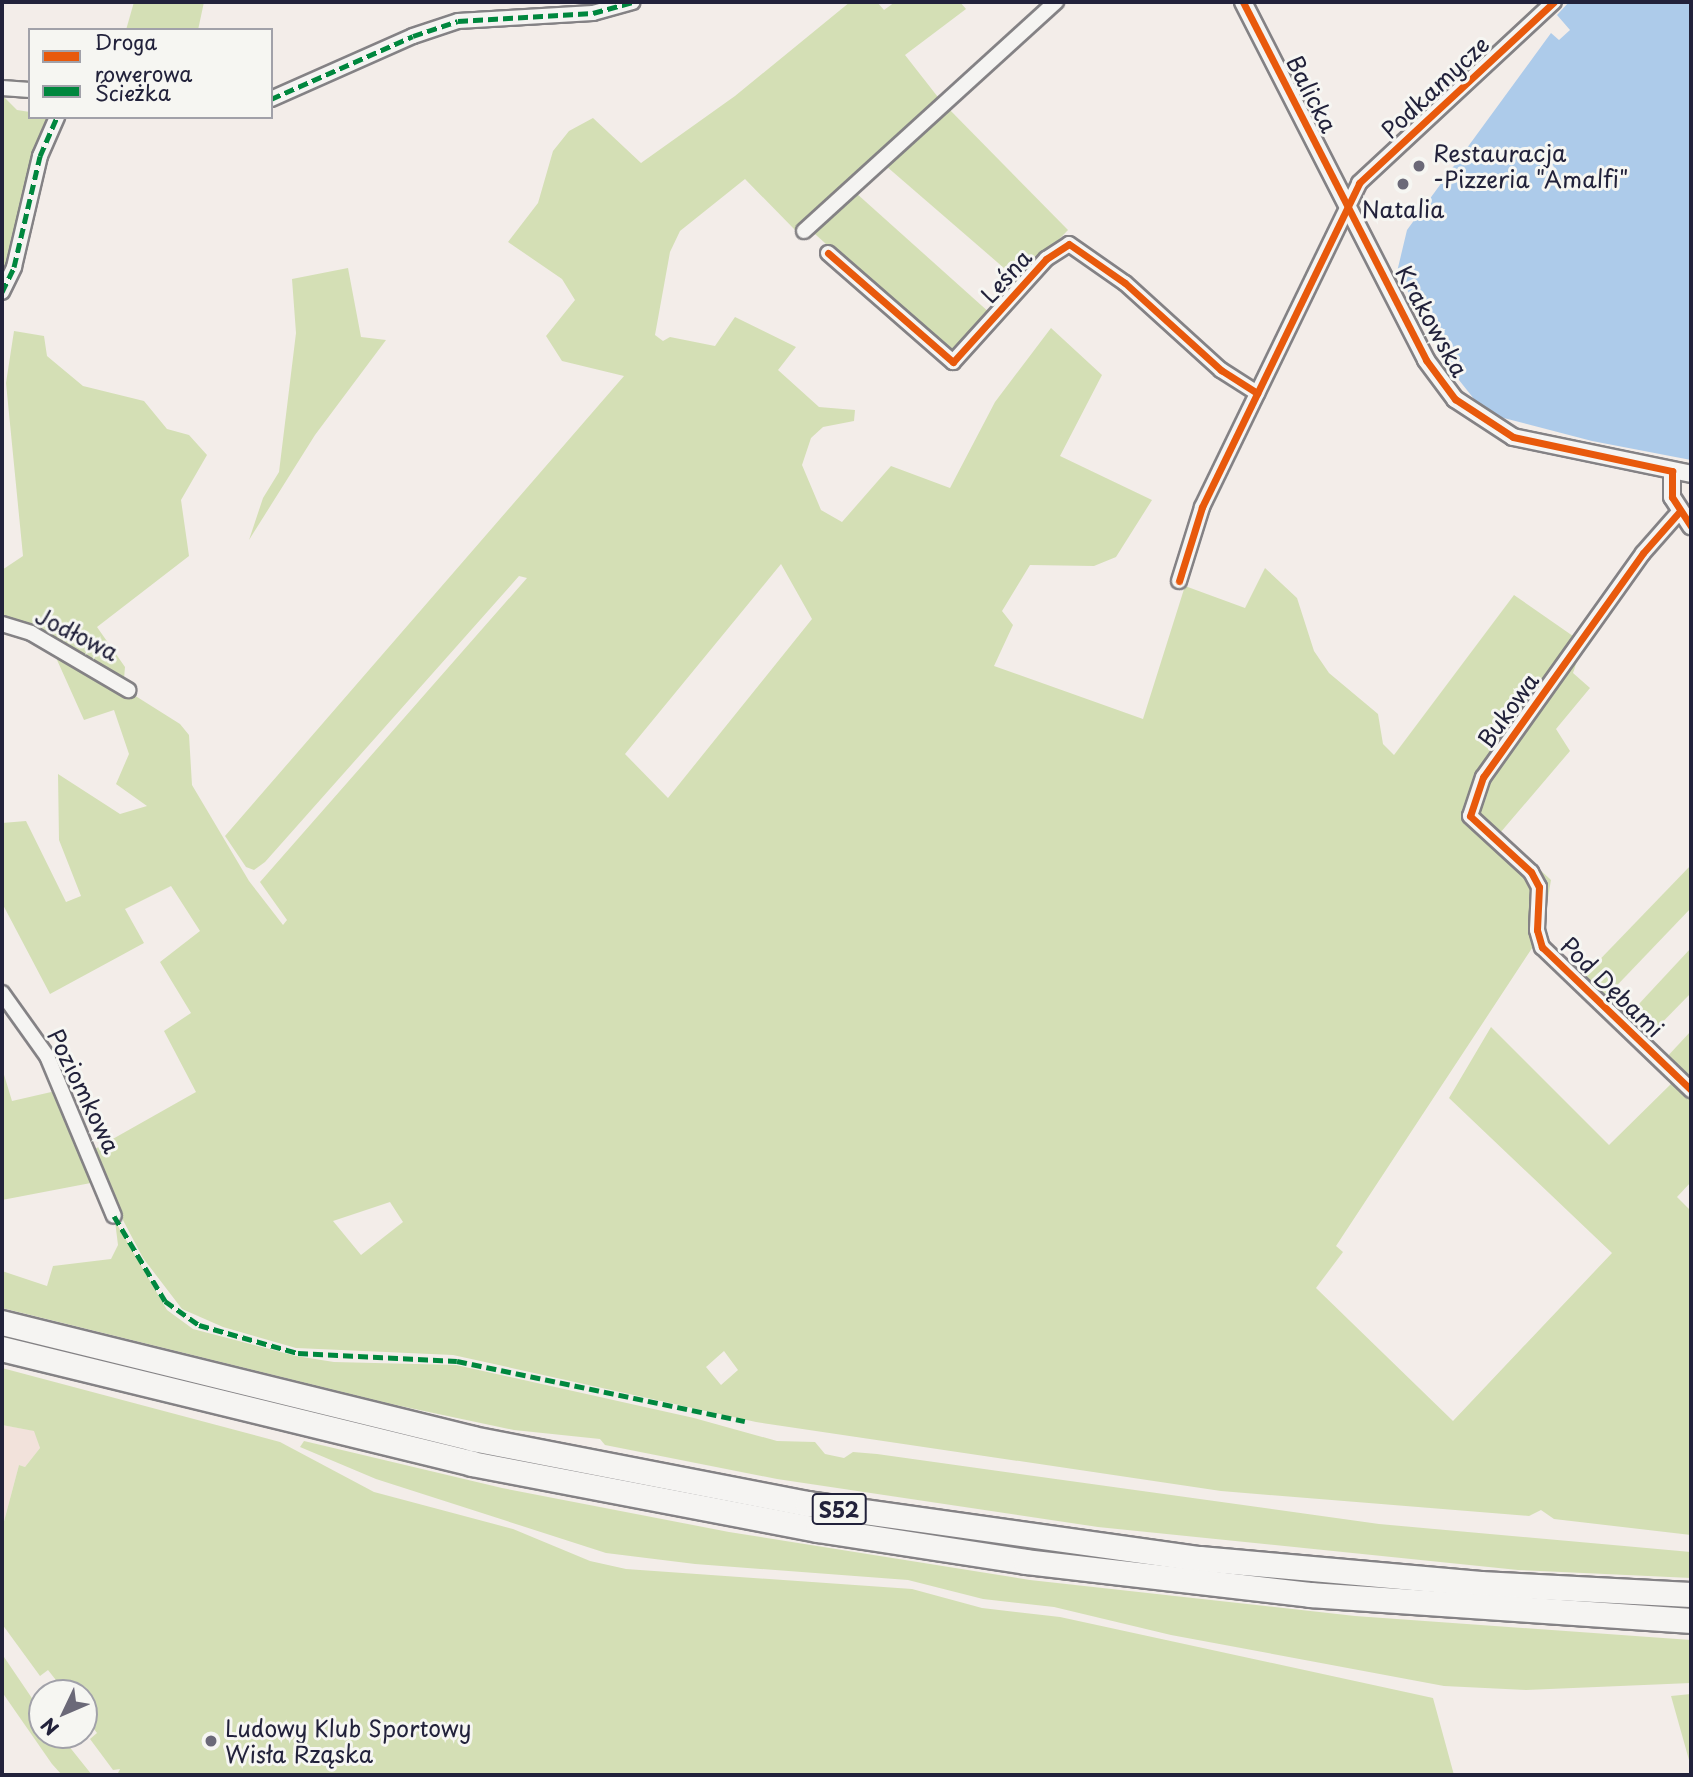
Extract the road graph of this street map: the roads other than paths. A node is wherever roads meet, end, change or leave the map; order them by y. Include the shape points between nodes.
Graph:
1 (633, 2) edge
2 (1056, 2) edge
3 (1243, 2) edge
4 (1554, 2) edge
5 (2, 88) edge
6 (28, 90) edge
7 (273, 98) edge
8 (56, 119) edge
9 (1348, 204) junction
10 (804, 231) dead end
11 (828, 253) dead end
12 (2, 292) edge
13 (1257, 393) junction
14 (1672, 471) junction
15 (1691, 474) edge
16 (1680, 511) junction
17 (1691, 526) edge
18 (1179, 581) dead end
19 (2, 624) edge
20 (128, 690) dead end
21 (1540, 939) joint
22 (2, 993) edge
23 (1691, 1090) edge
24 (114, 1216) dead end
25 (2, 1323) edge
26 (2, 1349) edge
27 (1691, 1595) edge
28 (1691, 1621) edge

1 - 7 street via 593,13 458,21
2 - 10 street
3 - 9 street, Balicka
4 - 9 street, Podkamycze via 1359,183
5 - 6 street
8 - 12 street via 40,156 14,267
9 - 13 street
9 - 14 street, Krakowska via 1426,360 1467,410 1525,441
11 - 13 street, Leśna via 953,362 1046,259 1069,244 1125,283 1221,370
13 - 18 street via 1202,507
14 - 15 street, Krakowska
14 - 16 street via 1670,490
16 - 17 street
16 - 21 street, Bukowa via 1643,553 1483,777 1474,797 1470,816 1531,872 1539,887
19 - 20 street, Jodłowa via 42,639
21 - 23 street, Pod Dębami via 1542,947
22 - 24 street, Poziomkowa via 47,1056
25 - 27 highway, S52 via 473,1439 808,1504 1200,1559 1481,1584
26 - 28 highway, S52 via 472,1464 818,1531 1256,1590

